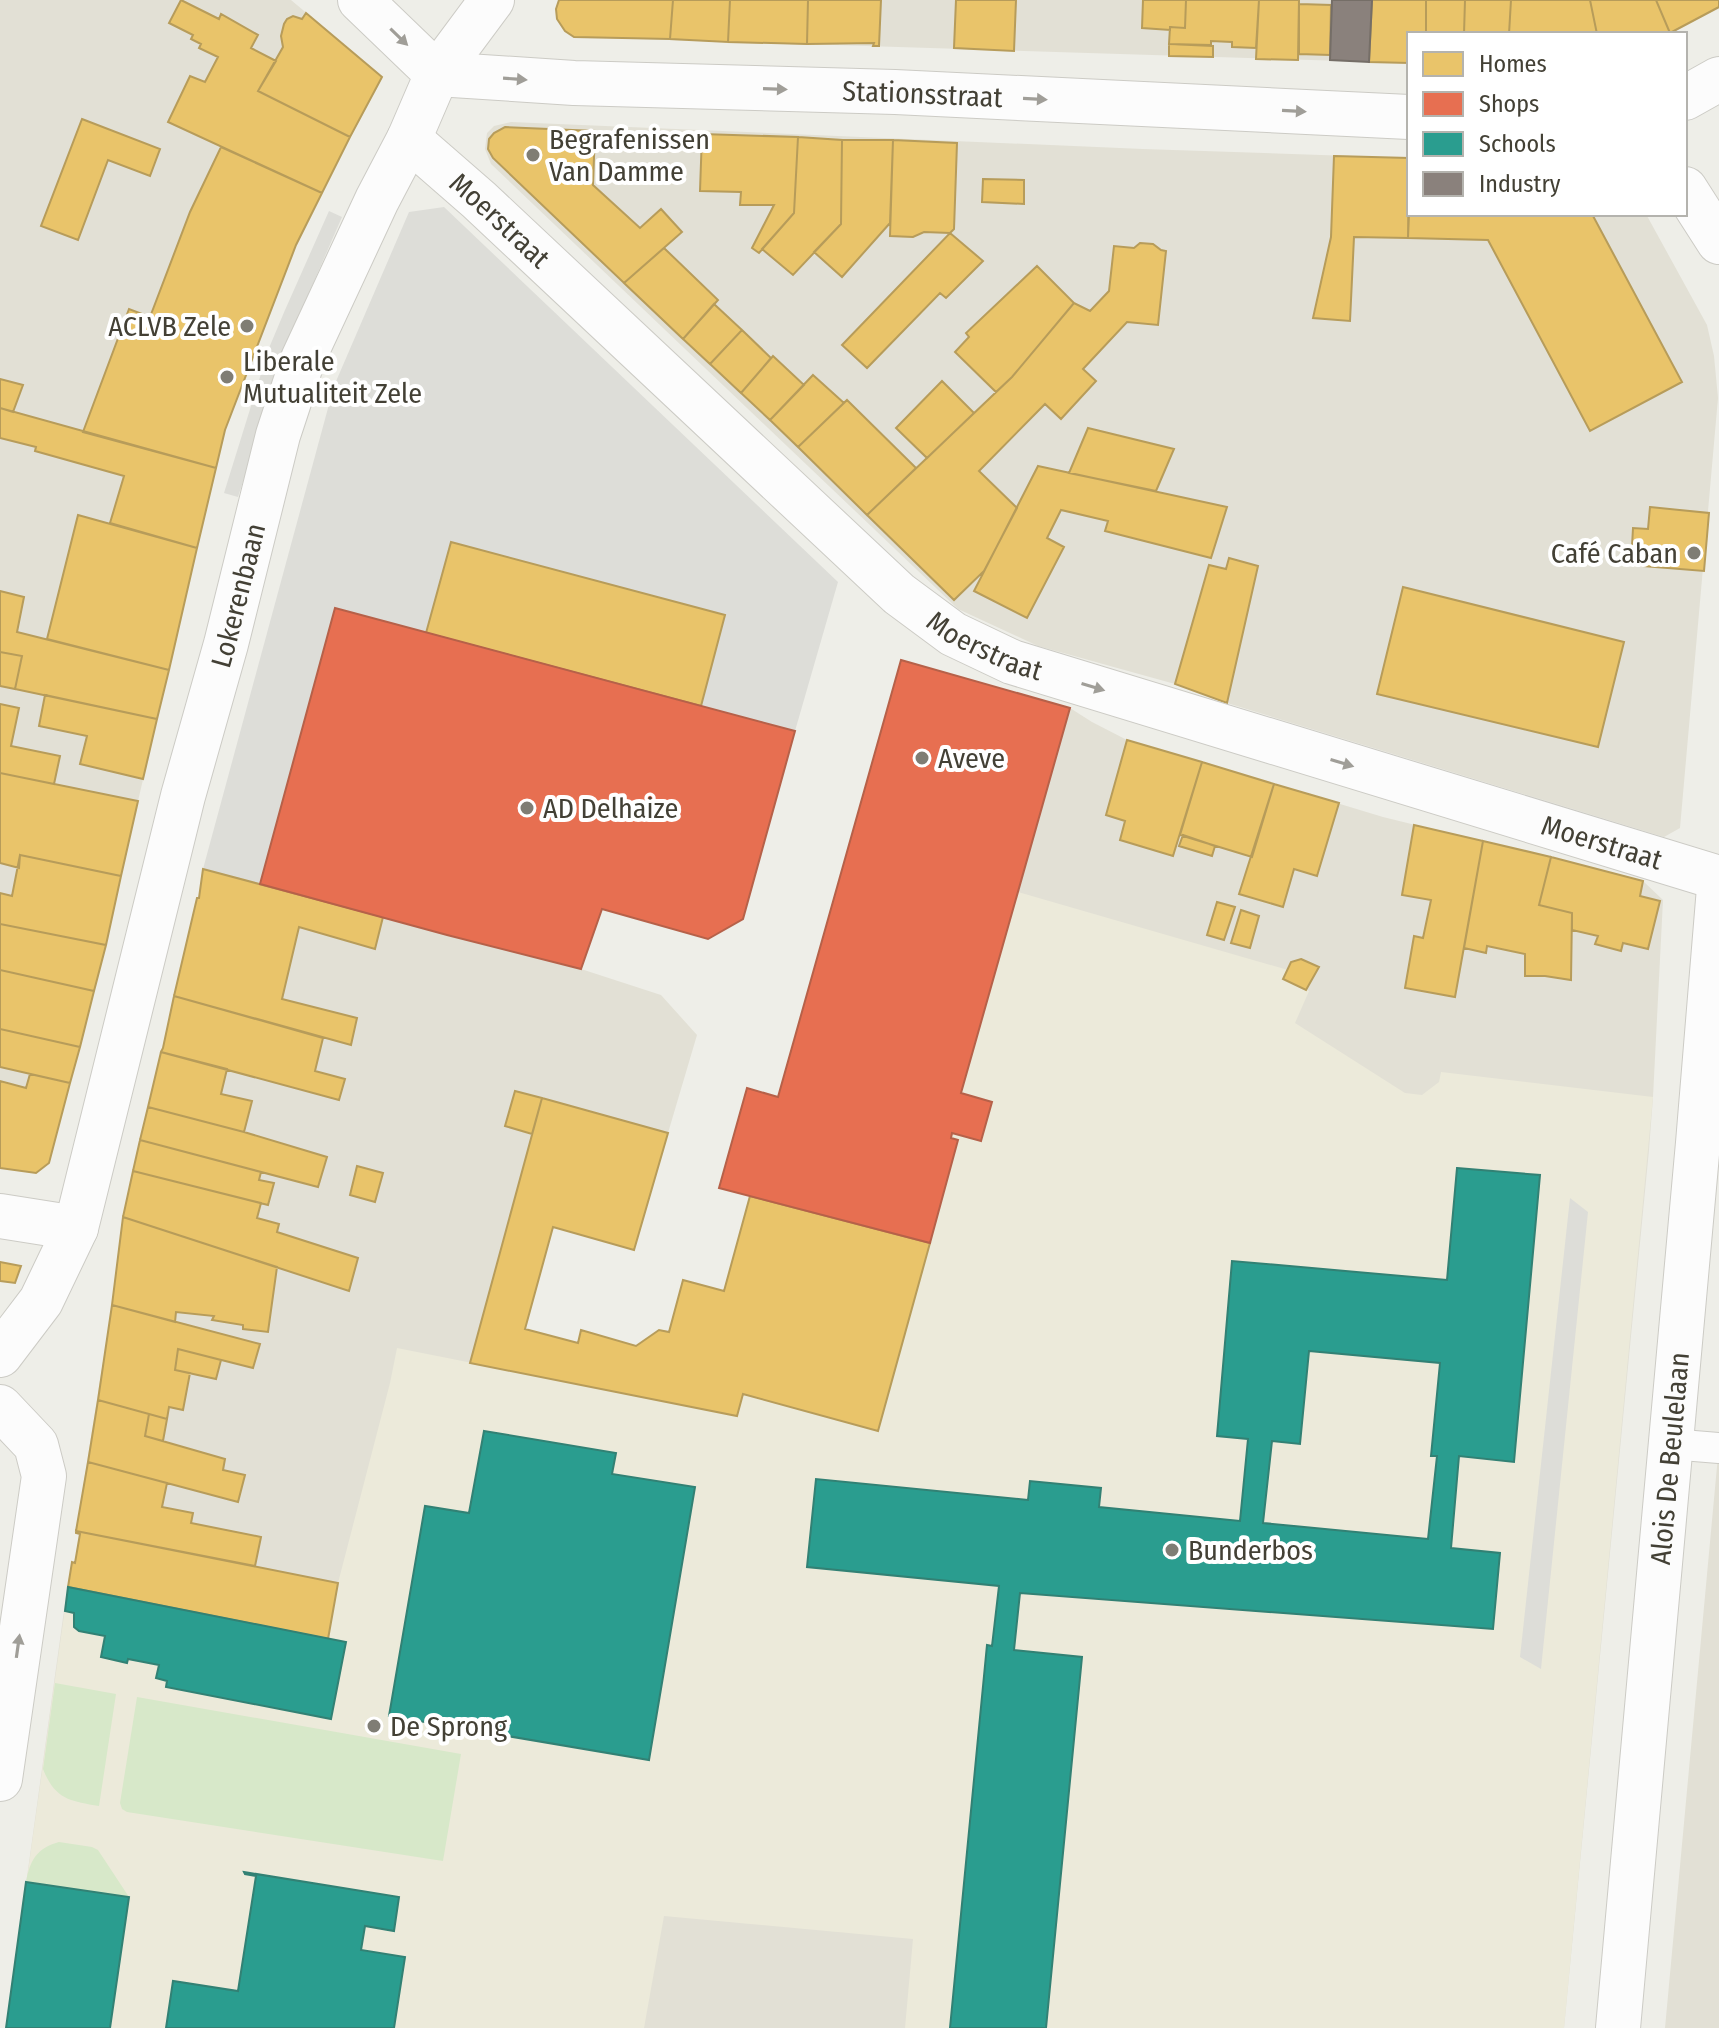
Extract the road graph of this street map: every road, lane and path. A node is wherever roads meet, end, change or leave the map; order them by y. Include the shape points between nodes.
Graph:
1 (360, 0) edge
2 (492, 0) edge
3 (437, 74) junction
4 (1719, 79) edge
5 (1687, 97) edge
6 (1407, 117) edge
7 (409, 139) junction
8 (1687, 192) edge
9 (1719, 242) edge
10 (1719, 878) edge
11 (1719, 888) edge
12 (1708, 1144) edge
13 (0, 1216) edge
14 (76, 1228) junction
15 (0, 1355) edge
16 (0, 1407) edge
17 (1670, 1444) junction
18 (1719, 1448) edge
19 (0, 1779) edge
20 (1618, 2028) edge

1 -> 3 street
2 - 3 street, Lokerenbaan
3 -> 6 street, Stationsstraat
3 - 7 street, Lokerenbaan
4 - 5 street
7 -> 10 street, Moerstraat via 899,594 953,634 1012,662
7 - 14 street, Lokerenbaan via 303,359 278,435
8 - 9 street
11 - 12 street, Alois De Beulelaan
12 - 17 street, Alois De Beulelaan
13 - 14 street
14 - 15 street, Lokerenbaan via 41,1301
19 -> 16 street via 44,1476 36,1445
17 - 18 lane
17 - 20 street, Alois De Beulelaan

